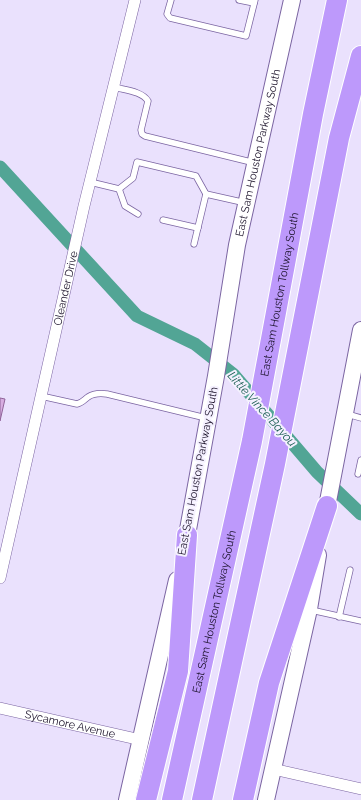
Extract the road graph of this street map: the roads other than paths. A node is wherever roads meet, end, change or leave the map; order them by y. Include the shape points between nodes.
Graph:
1 (135, 0) edge
2 (170, 0) edge
3 (238, 0) edge
4 (292, 0) edge
5 (337, 0) edge
6 (254, 2) edge
7 (361, 56) edge
8 (114, 87) junction
9 (255, 163) junction
10 (90, 182) junction
11 (119, 189) junction
12 (206, 194) junction
13 (246, 203) junction
14 (138, 214) dead end
15 (163, 220) dead end
16 (198, 228) junction
17 (194, 244) dead end
18 (361, 330) edge
19 (41, 396) junction
20 (345, 414) junction
21 (208, 418) junction
22 (361, 418) edge
23 (361, 460) edge
24 (358, 474) dead end
25 (327, 506) junction
26 (187, 535) junction
27 (350, 570) dead end
28 (0, 578) edge
29 (309, 609) junction
30 (339, 617) junction
31 (361, 621) edge
32 (0, 708) edge
33 (141, 740) junction
34 (273, 769) junction
35 (361, 789) edge
36 (127, 800) edge
37 (146, 800) edge
38 (172, 800) edge
39 (202, 800) edge
40 (243, 800) edge
41 (266, 800) edge

1 - 8 street, Oleander Drive
2 - 6 lane via 167,14 170,18 246,36
3 - 6 lane
4 - 9 main road, East Sam Houston Parkway South
5 - 38 highway, East Sam Houston Tollway South via 252,441
7 - 39 highway via 339,138 289,399
8 - 9 lane via 146,97 148,101 141,130 145,136
8 - 10 street, Oleander Drive
9 - 13 main road, East Sam Houston Parkway South
10 - 11 lane
10 - 19 street, Oleander Drive
11 - 12 lane via 133,178 138,162 196,176
11 - 14 lane via 125,206
12 - 13 lane
12 - 16 lane
13 - 21 main road, East Sam Houston Parkway South
15 - 16 lane
16 - 17 lane
18 - 20 main road
19 - 21 lane via 77,404 96,393 107,394
19 - 28 street, Oleander Drive
20 - 22 lane
20 - 25 main road
21 - 26 main road, East Sam Houston Parkway South
23 - 24 lane
25 - 29 main road
25 - 40 highway via 269,683
26 - 33 main road, East Sam Houston Parkway South
26 - 37 highway via 178,671
27 - 30 lane
29 - 30 lane
29 - 34 main road
30 - 31 lane
32 - 33 street, Sycamore Avenue
33 - 36 main road, East Sam Houston Parkway South
34 - 35 street
34 - 41 main road

